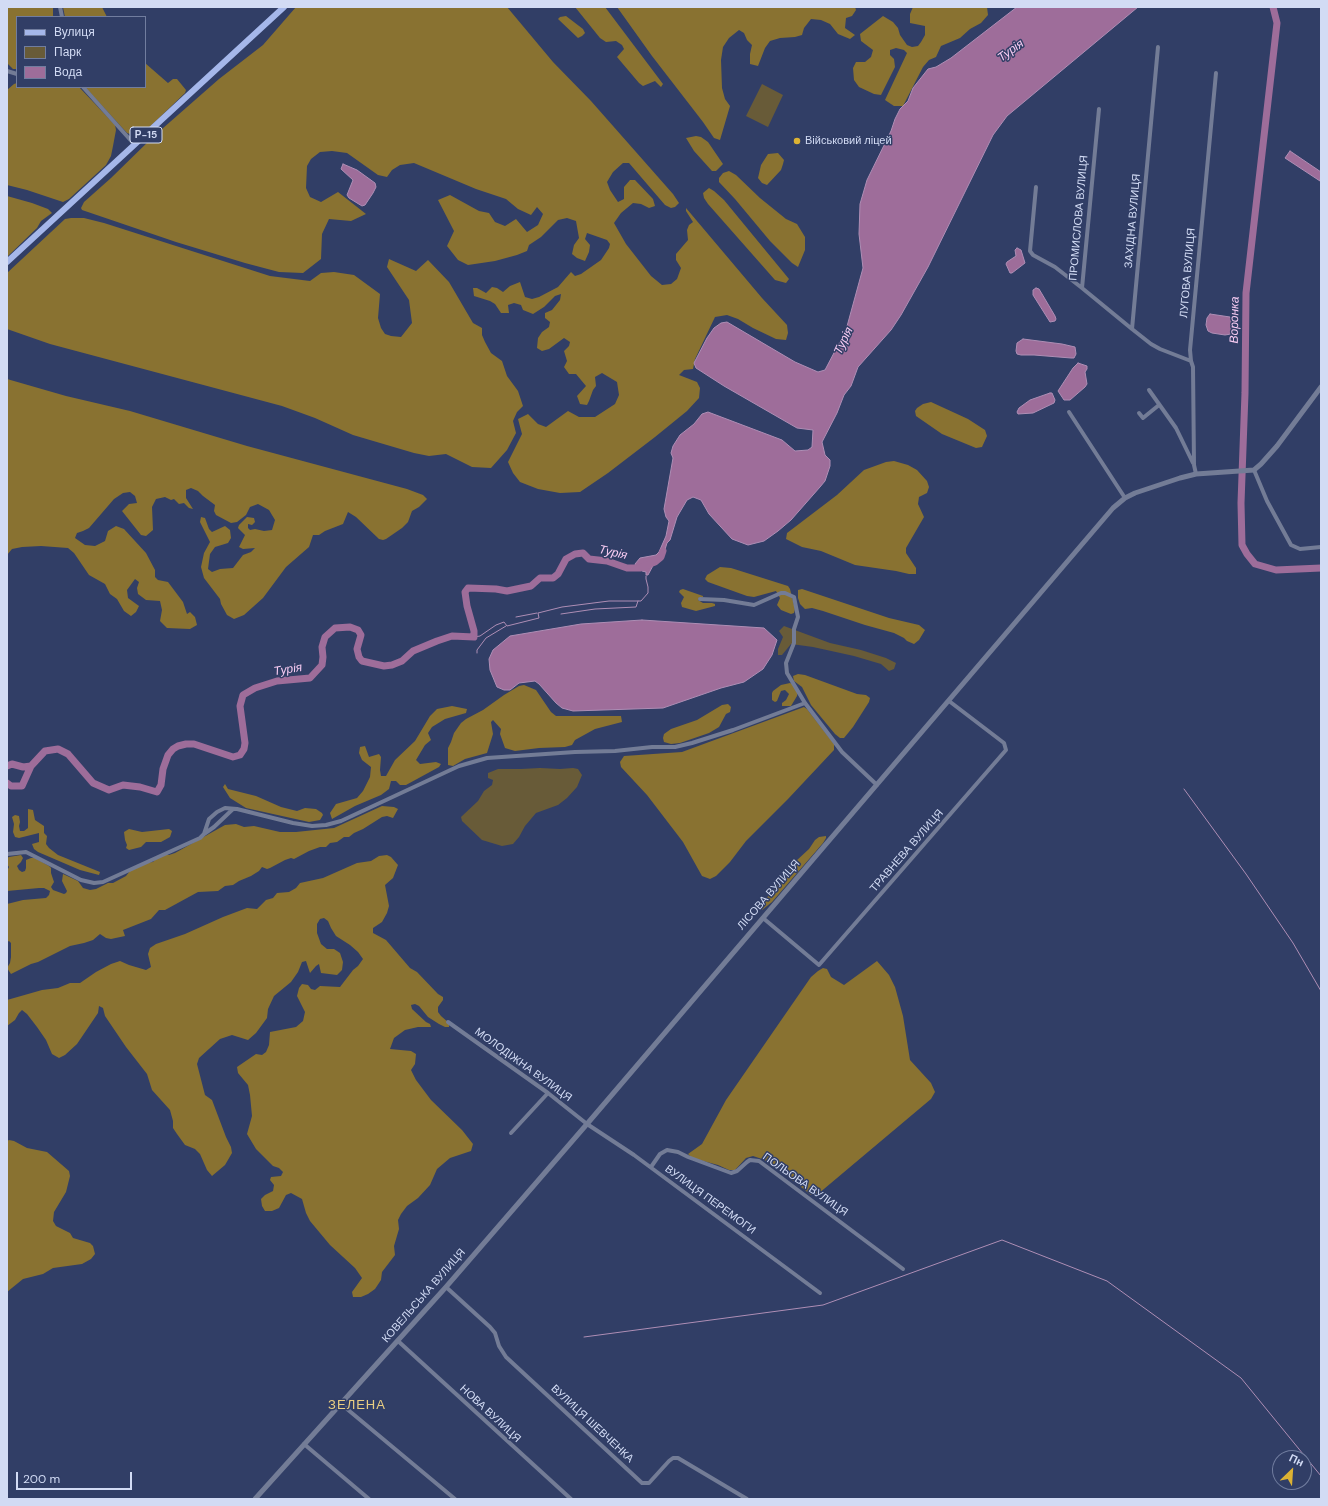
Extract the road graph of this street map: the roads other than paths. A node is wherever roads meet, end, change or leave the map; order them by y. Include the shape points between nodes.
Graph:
1 (284, 7) edge
2 (1158, 47) dead end
3 (1216, 73) dead end
4 (84, 88) edge
5 (1098, 109) dead end
6 (134, 144) junction
7 (1036, 187) dead end
8 (7, 262) edge
9 (1082, 288) junction
10 (1132, 329) junction
11 (1191, 361) junction
12 (1321, 386) edge
13 (1149, 390) dead end
14 (1159, 406) junction
15 (1069, 412) dead end
16 (1139, 413) dead end
17 (1194, 465) junction
18 (1254, 470) junction
19 (1196, 474) junction
20 (1125, 498) junction
21 (1321, 547) edge
22 (700, 599) dead end
23 (949, 701) junction
24 (805, 703) junction
25 (877, 785) junction
26 (234, 808) junction
27 (204, 834) junction
28 (7, 854) edge
29 (763, 918) junction
30 (448, 1022) dead end
31 (548, 1093) junction
32 (605, 1103) joint
33 (587, 1124) junction
34 (511, 1132) dead end
35 (651, 1168) junction
36 (903, 1269) dead end
37 (446, 1287) junction
38 (820, 1293) dead end
39 (398, 1341) junction
40 (341, 1404) junction
41 (304, 1444) junction
42 (256, 1499) edge
43 (369, 1499) edge
44 (455, 1499) edge
45 (571, 1499) edge
46 (747, 1499) edge

1 - 6 main road, Р-15
2 - 10 street, ЗАХІДНА ВУЛИЦЯ
3 - 11 street, ЛУГОВА ВУЛИЦЯ
4 - 6 street
5 - 9 street, ПРОМИСЛОВА ВУЛИЦЯ
6 - 8 main road, Р-15
7 - 9 street via 1030,251
9 - 10 street, ПРОМИСЛОВА ВУЛИЦЯ
10 - 11 street via 1160,349
11 - 17 street, ЛУГОВА ВУЛИЦЯ
12 - 18 street via 1262,464
13 - 14 street
14 - 16 street via 1143,418
14 - 17 street via 1176,428
15 - 20 street
17 - 19 street, ЛУГОВА ВУЛИЦЯ
18 - 19 street, ЛІСОВА ВУЛИЦЯ
18 - 21 street via 1267,501 1291,545 1300,548
19 - 20 street, ЛІСОВА ВУЛИЦЯ via 1143,489
20 - 23 street, ЛІСОВА ВУЛИЦЯ via 1100,522
22 - 24 street via 754,605 781,593 794,597 798,617 794,629 794,643 786,668
23 - 25 street, ЛІСОВА ВУЛИЦЯ
23 - 29 street, ТРАВНЕВА ВУЛИЦЯ via 1004,743 1006,750 819,965
24 - 25 street via 842,752
24 - 26 street via 675,747 487,758 459,766 341,821 326,825 293,823
25 - 29 street, ЛІСОВА ВУЛИЦЯ
26 - 27 street
26 - 27 street via 225,808 212,815
27 - 28 street via 103,882 94,883 81,880 26,852
29 - 32 street, ЛІСОВА ВУЛИЦЯ
30 - 31 street, МОЛОДІЖНА ВУЛИЦЯ
31 - 33 street, МОЛОДІЖНА ВУЛИЦЯ
31 - 34 street
32 - 33 street, КОВЕЛЬСЬКА ВУЛИЦЯ
33 - 35 street, ВУЛИЦЯ ПЕРЕМОГИ
33 - 37 street, КОВЕЛЬСЬКА ВУЛИЦЯ
35 - 36 street, ПОЛЬОВА ВУЛИЦЯ via 660,1154 667,1150 730,1173 739,1170 750,1160 759,1161
35 - 38 street, ВУЛИЦЯ ПЕРЕМОГИ
37 - 39 street, КОВЕЛЬСЬКА ВУЛИЦЯ
37 - 46 street, ВУЛИЦЯ ШЕВЧЕНКА via 490,1327 506,1357 642,1483 649,1483 669,1461 678,1458
39 - 40 street, КОВЕЛЬСЬКА ВУЛИЦЯ
39 - 45 street, НОВА ВУЛИЦЯ
40 - 41 street, КОВЕЛЬСЬКА ВУЛИЦЯ
40 - 44 street
41 - 42 street, КОВЕЛЬСЬКА ВУЛИЦЯ
41 - 43 street

